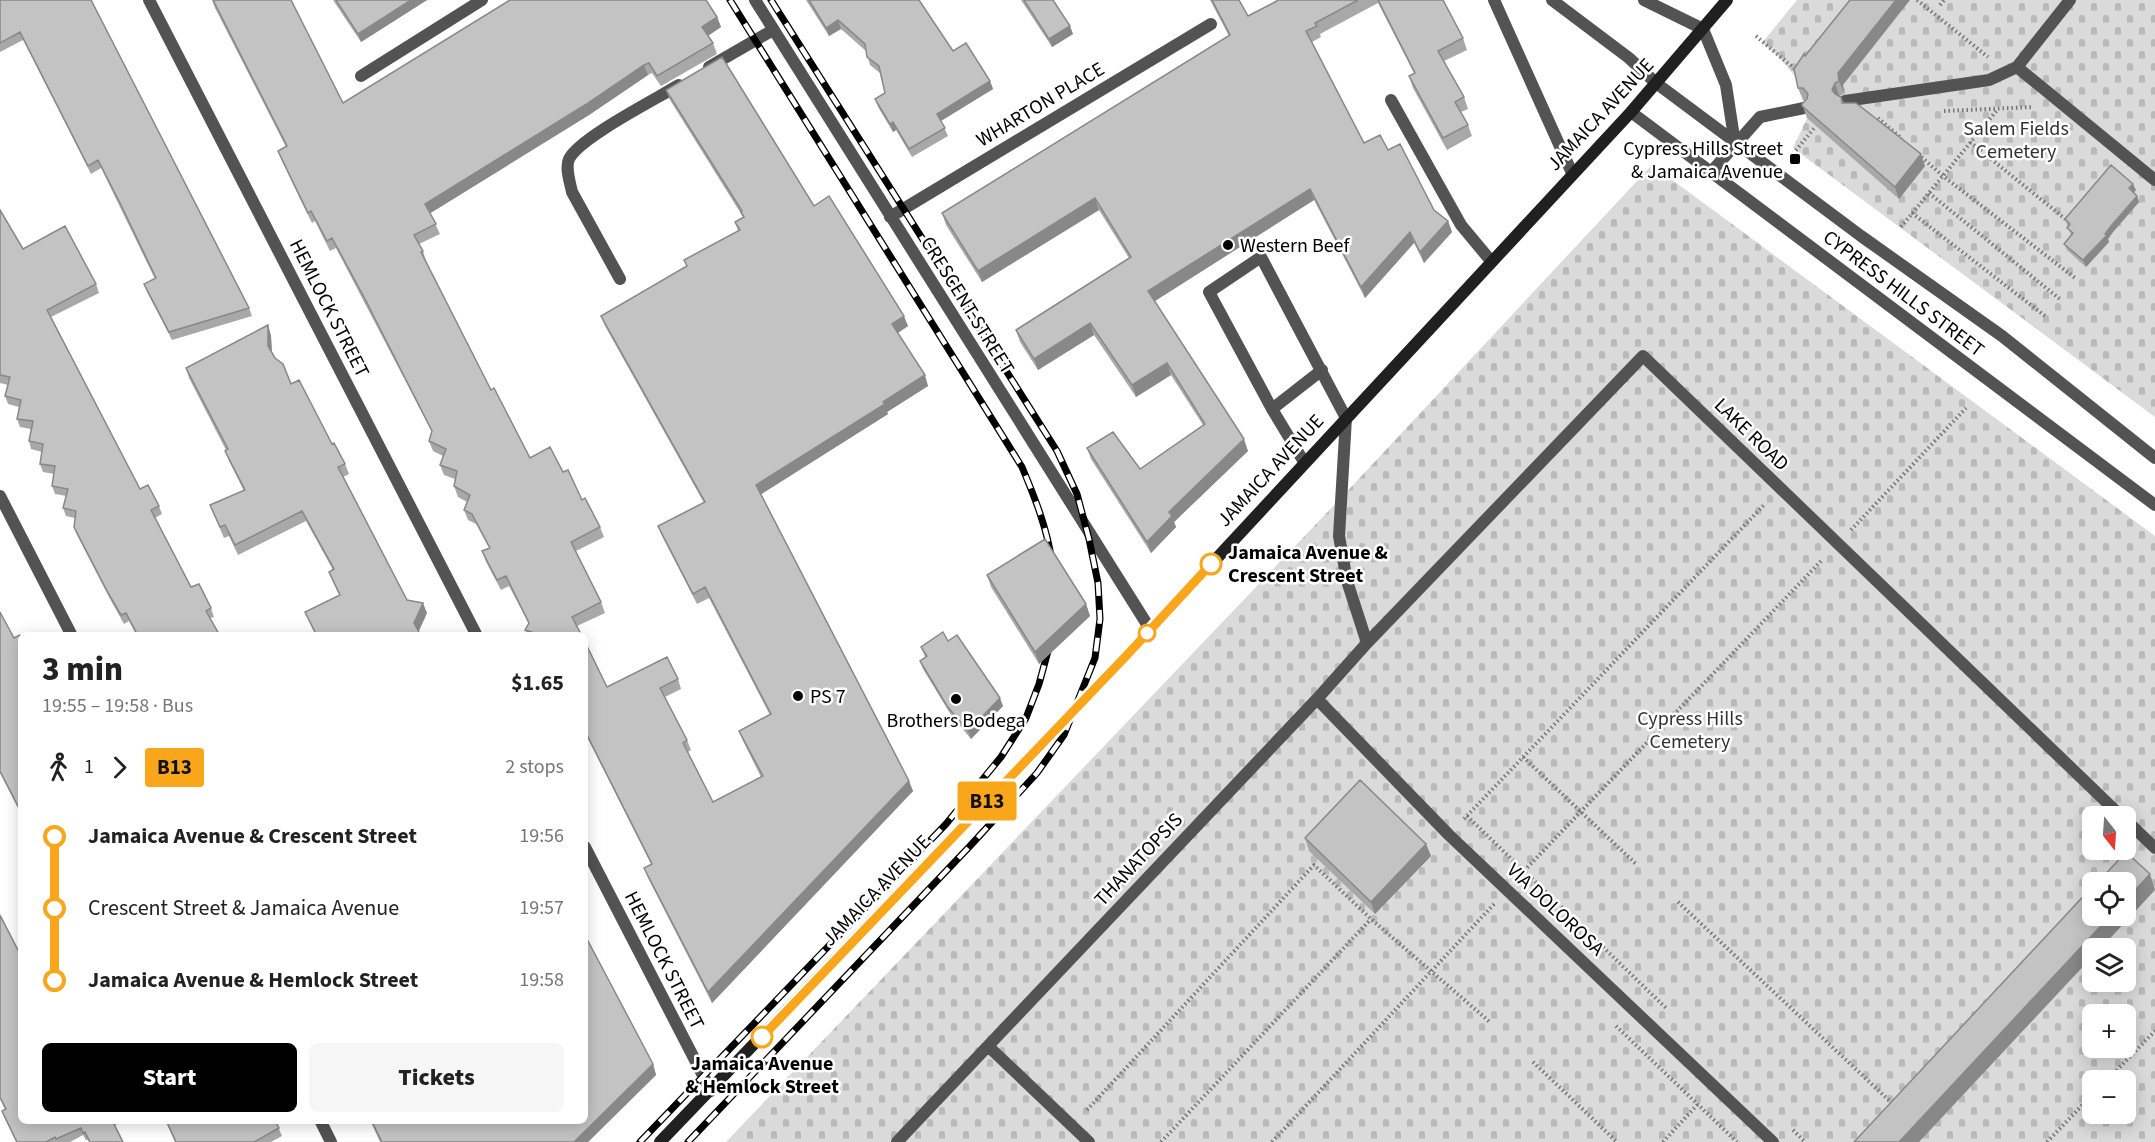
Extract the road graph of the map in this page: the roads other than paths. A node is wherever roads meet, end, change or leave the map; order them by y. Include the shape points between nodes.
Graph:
1 (149, 0) edge
2 (482, 0) edge
3 (754, 0) edge
4 (1494, 0) edge
5 (1552, 0) edge
6 (1644, 0) edge
7 (1727, 0) edge
8 (2070, 0) edge
9 (1211, 24) dead end
10 (1704, 29) junction
11 (773, 30) junction
12 (2017, 67) junction
13 (362, 76) dead end
14 (1656, 83) junction
15 (1391, 100) dead end
16 (1845, 101) edge
17 (1804, 108) edge
18 (1630, 112) junction
19 (1735, 144) junction
20 (1712, 171) junction
21 (1572, 173) junction
22 (2155, 180) edge
23 (890, 217) junction
24 (1491, 261) junction
25 (620, 279) dead end
26 (1322, 370) junction
27 (1272, 409) junction
28 (1346, 418) junction
29 (2155, 458) edge
30 (1304, 462) junction
31 (0, 496) edge
32 (2155, 505) edge
33 (1150, 629) junction
34 (70, 632) edge
35 (475, 632) edge
36 (1367, 643) junction
37 (1317, 699) junction
38 (2111, 806) edge
39 (2136, 830) edge
40 (2155, 848) edge
41 (588, 853) edge
42 (988, 1046) junction
43 (711, 1091) junction
44 (322, 1124) edge
45 (331, 1142) edge
46 (660, 1142) edge
47 (897, 1142) edge
48 (1089, 1142) edge
49 (1773, 1142) edge

1 - 35 street, HEMLOCK STREET
2 - 13 street
3 - 11 street, CRESCENT STREET
4 - 21 street
5 - 14 street, CYPRESS HILLS STREET
6 - 10 street
7 - 10 main road, JAMAICA AVENUE
8 - 12 street
9 - 23 street, WHARTON PLACE
10 - 14 main road, JAMAICA AVENUE
10 - 19 street via 1726,85
11 - 23 street, CRESCENT STREET
11 - 25 street via 591,137 568,161 573,192
12 - 16 street via 1989,80
12 - 22 street
14 - 18 main road, JAMAICA AVENUE
14 - 19 street, CYPRESS HILLS STREET
15 - 24 street via 1461,225
17 - 19 street via 1761,117
18 - 20 street, CYPRESS HILLS STREET
18 - 21 main road, JAMAICA AVENUE
19 - 20 street
19 - 29 street, CYPRESS HILLS STREET via 2002,336
20 - 32 street, CYPRESS HILLS STREET
21 - 24 main road, JAMAICA AVENUE
23 - 33 street, CRESCENT STREET
24 - 28 main road, JAMAICA AVENUE
26 - 27 street
26 - 27 street via 1261,257 1209,292
26 - 28 street
27 - 30 street
28 - 30 main road, JAMAICA AVENUE
28 - 36 street via 1339,536 1347,581
30 - 33 main road, JAMAICA AVENUE
31 - 34 street
33 - 43 main road, JAMAICA AVENUE
36 - 37 street, THANATOPSIS
36 - 38 street, LAKE ROAD via 1643,356
37 - 42 street, THANATOPSIS
37 - 49 street, VIA DOLOROSA via 1449,835
39 - 40 street
41 - 43 street, HEMLOCK STREET
42 - 47 street, THANATOPSIS
42 - 48 street
43 - 46 main road, JAMAICA AVENUE
44 - 45 street

